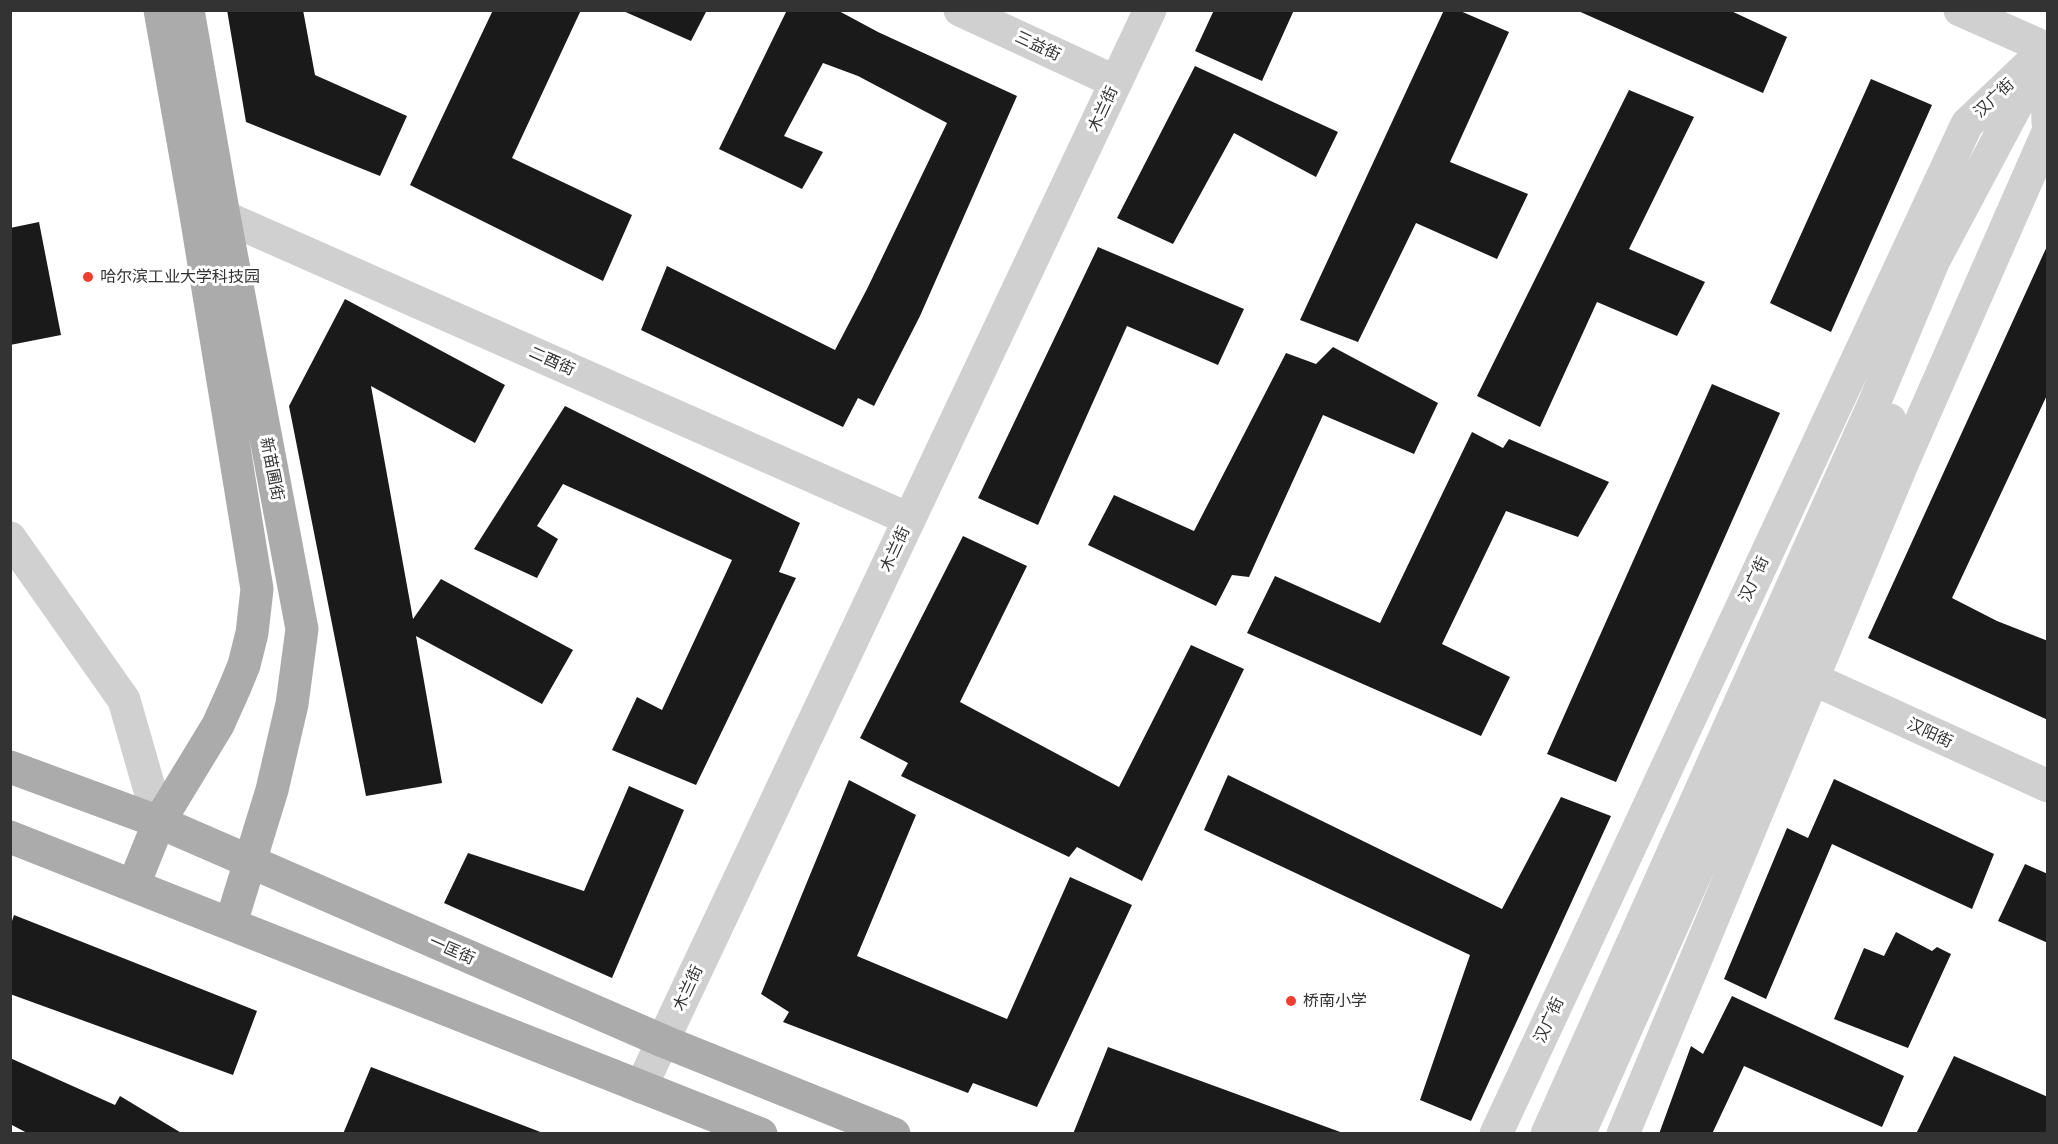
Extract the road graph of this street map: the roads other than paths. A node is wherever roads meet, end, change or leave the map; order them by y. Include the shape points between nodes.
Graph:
1 (160, 10) edge
2 (188, 10) edge
3 (960, 10) edge
4 (1150, 10) edge
5 (1960, 10) edge
6 (2047, 48) edge
7 (1116, 82) junction
8 (2048, 123) edge
9 (2048, 132) edge
10 (194, 203) junction
11 (224, 216) junction
12 (909, 519) junction
13 (10, 538) edge
14 (1813, 679) junction
15 (10, 767) edge
16 (2048, 786) edge
17 (159, 822) junction
18 (10, 837) edge
19 (250, 862) junction
20 (134, 884) junction
21 (231, 923) junction
22 (663, 1041) junction
23 (641, 1087) junction
24 (761, 1134) edge
25 (894, 1134) edge
26 (1496, 1134) edge
27 (1547, 1134) edge
28 (1579, 1134) edge
29 (1623, 1134) edge

1 - 10 main road, 新苗圃街
2 - 11 main road, 新苗圃街
3 - 7 street, 三益街
4 - 7 street, 木兰街
5 - 6 street
6 - 8 street
6 - 26 street, 汉广街 via 1967,124
6 - 27 street, 汉广街 via 1934,260 1868,417
6 - 28 street, 汉广街 via 1775,696
7 - 12 street, 木兰街
9 - 14 street
10 - 11 street, 二酉街
10 - 17 main road, 新苗圃街 via 257,589 252,633 236,687 218,725
11 - 12 street, 二酉街
11 - 19 main road, 新苗圃街 via 302,628 287,725
12 - 22 street, 木兰街
13 - 17 street via 124,700
14 - 16 street, 汉阳街
14 - 29 street
15 - 17 main road, 一匡街
17 - 19 main road, 一匡街
17 - 20 main road, 新苗圃街
18 - 20 main road
19 - 21 main road, 新苗圃街
19 - 22 main road, 一匡街
20 - 21 main road
21 - 23 main road
22 - 23 street, 木兰街
22 - 25 main road, 一匡街
23 - 24 main road

